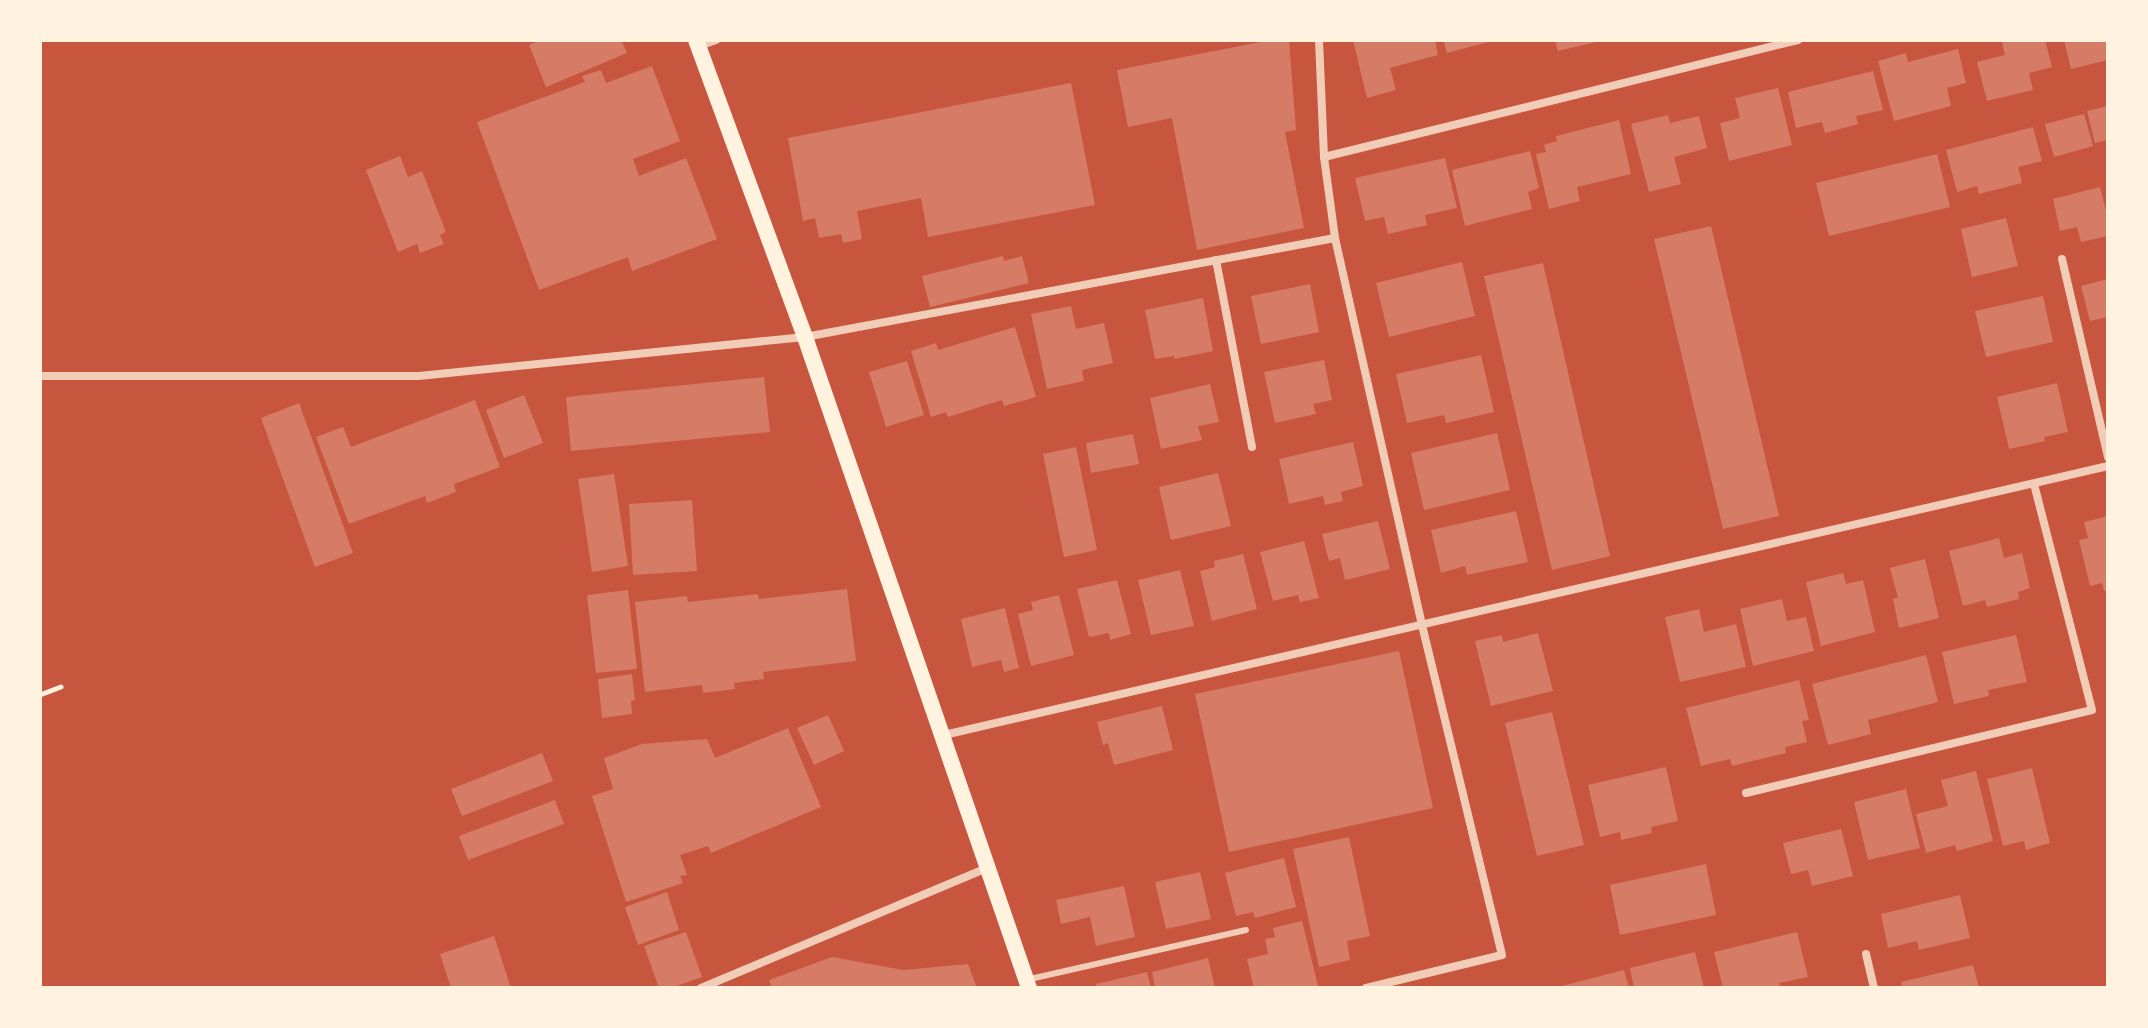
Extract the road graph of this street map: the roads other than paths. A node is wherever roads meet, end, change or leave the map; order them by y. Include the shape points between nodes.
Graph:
1 (716, 40) edge
2 (1319, 40) edge
3 (1798, 40) edge
4 (697, 43) edge
5 (1324, 157) junction
6 (1335, 238) junction
7 (2062, 259) dead end
8 (1216, 260) junction
9 (805, 337) junction
10 (40, 376) edge
11 (1252, 447) dead end
12 (2108, 457) edge
13 (2108, 466) edge
14 (2034, 484) junction
15 (1422, 625) junction
16 (944, 735) junction
17 (1746, 793) dead end
18 (987, 868) junction
19 (1246, 930) dead end
20 (1866, 954) dead end
21 (1028, 984) edge
22 (701, 988) edge
23 (1366, 988) edge
24 (1874, 988) edge

1 - 4 street
2 - 5 street
3 - 5 street
4 - 9 main road
5 - 6 street
6 - 8 street
6 - 15 street
7 - 12 street
8 - 9 street
8 - 11 street
9 - 10 street via 419,376
9 - 16 main road
13 - 14 street
14 - 15 street
14 - 17 street via 2092,710
15 - 16 street
15 - 23 street via 1502,955
16 - 18 main road
18 - 21 main road
18 - 22 street
19 - 21 lane
20 - 24 street

